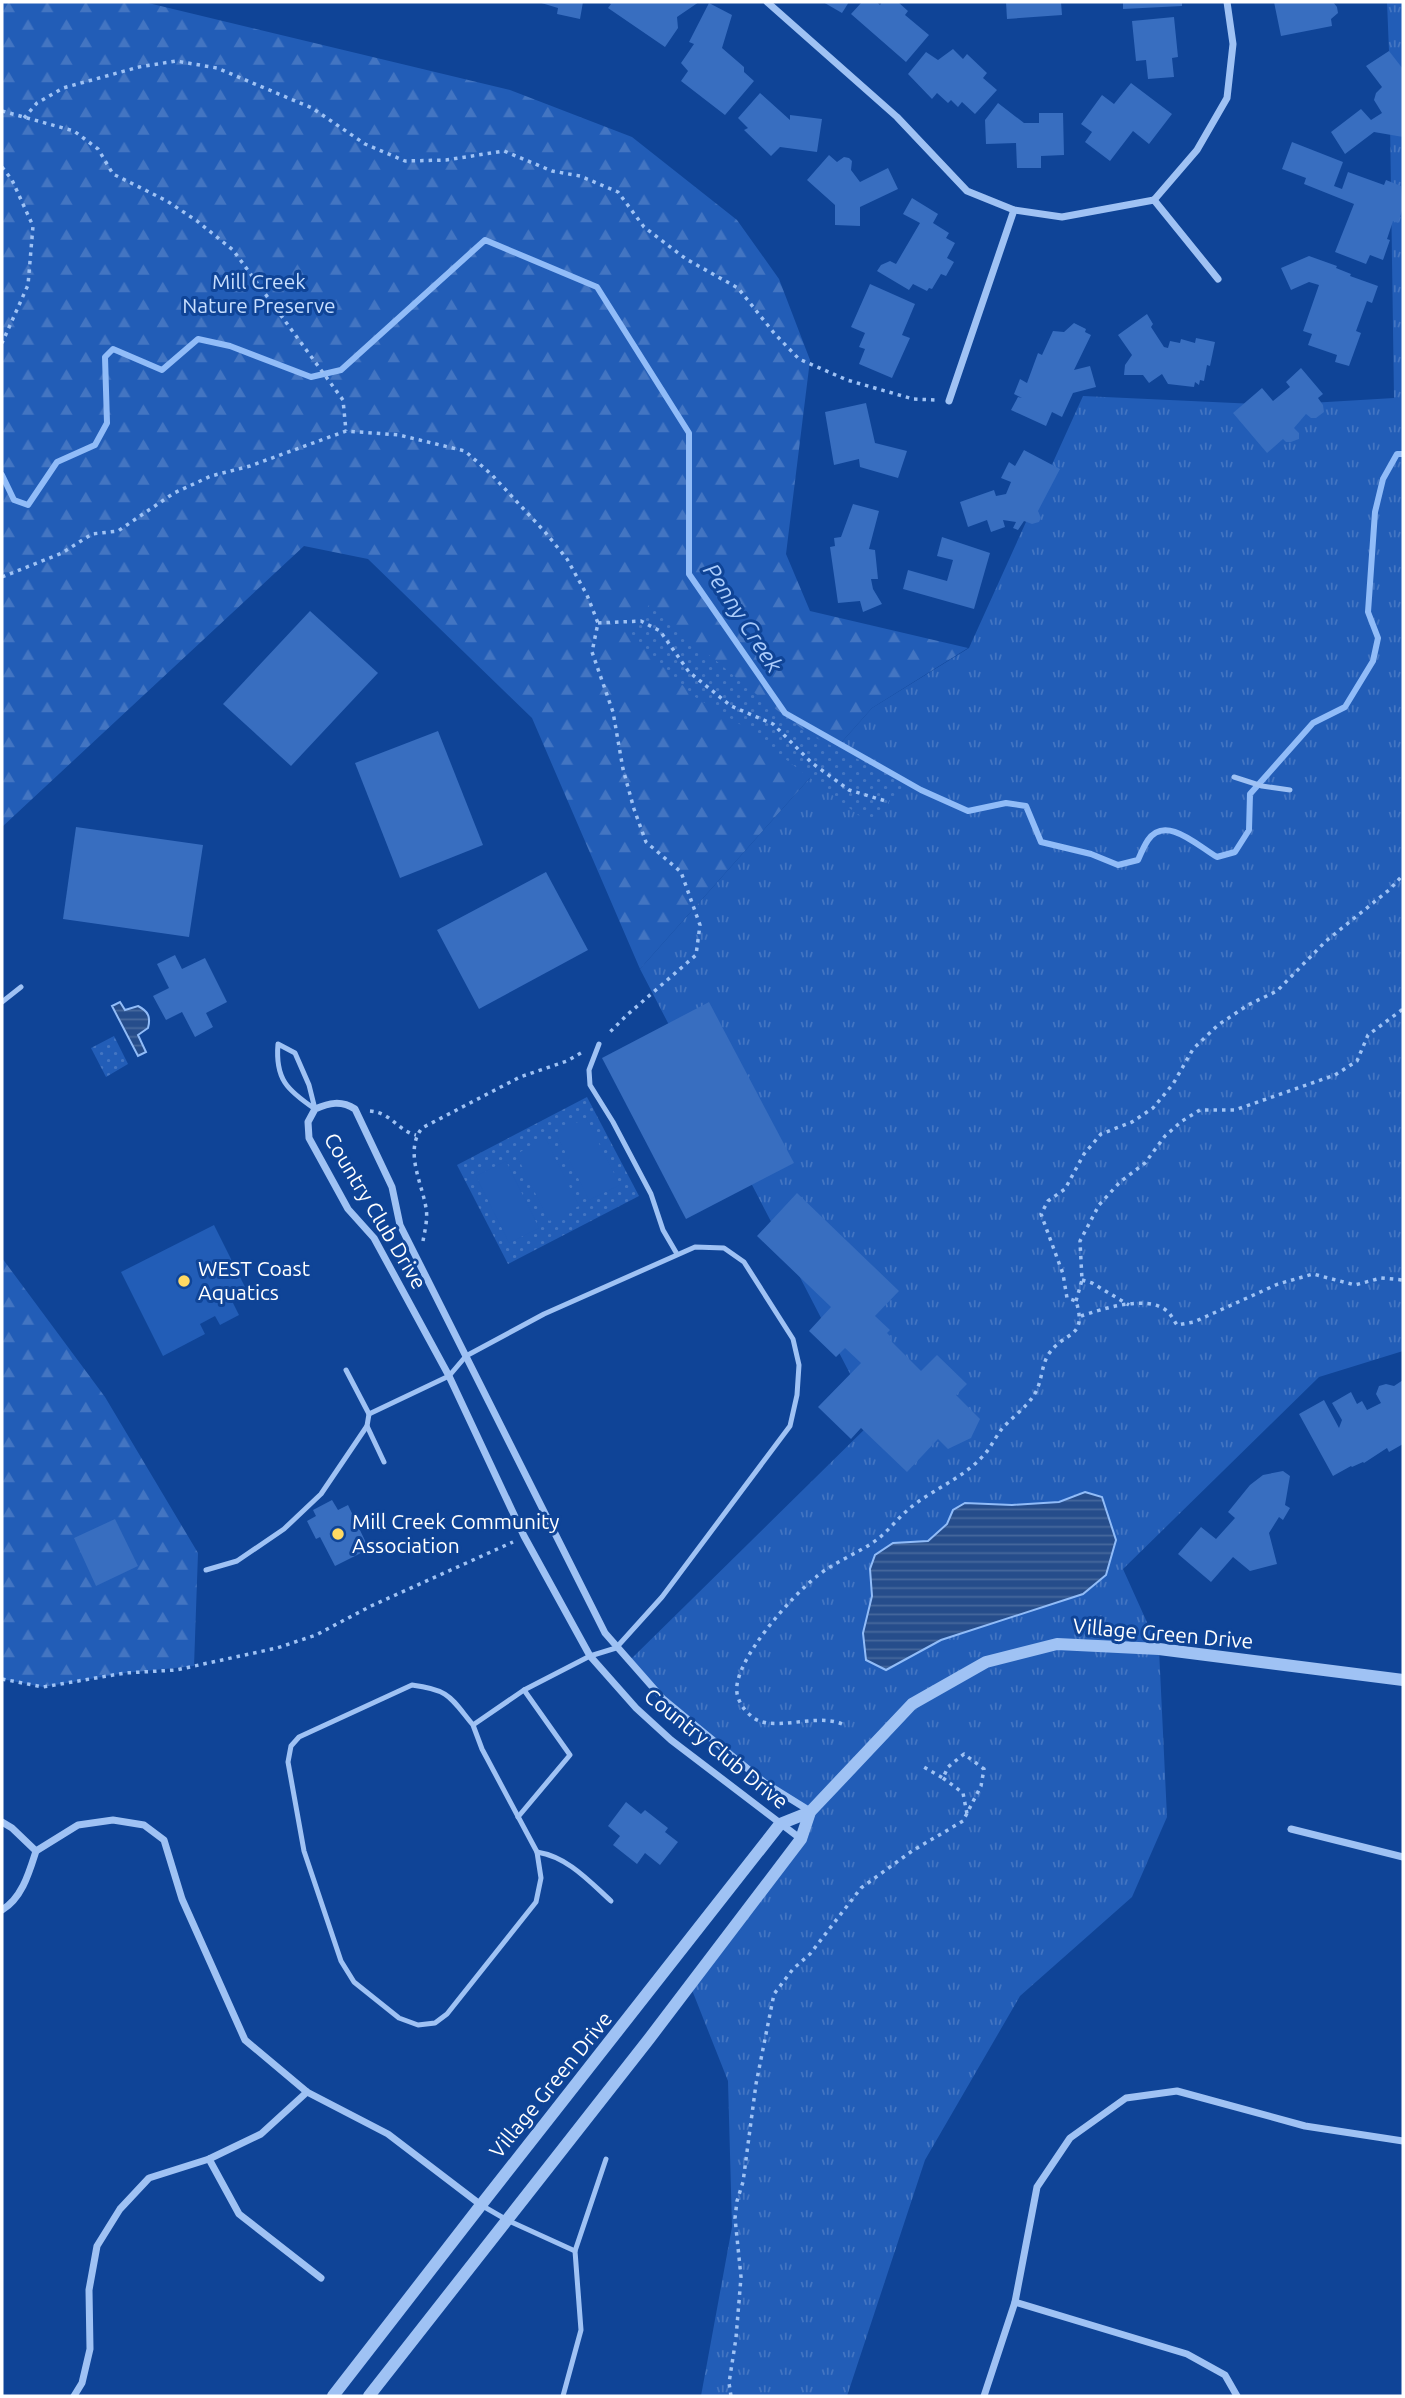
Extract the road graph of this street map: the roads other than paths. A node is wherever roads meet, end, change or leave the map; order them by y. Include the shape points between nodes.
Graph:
1 (767, 2) edge
2 (1227, 2) edge
3 (1154, 200) junction
4 (1014, 210) junction
5 (1218, 279) dead end
6 (948, 401) road end
7 (1234, 777) dead end
8 (1290, 790) dead end
9 (21, 987) dead end
10 (2, 1002) edge
11 (599, 1044) road end
12 (315, 1109) junction
13 (677, 1254) junction
14 (466, 1356) junction
15 (346, 1370) dead end
16 (449, 1376) junction
17 (369, 1414) junction
18 (367, 1426) junction
19 (384, 1462) dead end
20 (206, 1570) dead end
21 (616, 1648) junction
22 (590, 1657) junction
23 (1403, 1680) edge
24 (524, 1689) junction
25 (473, 1725) junction
26 (810, 1812) junction
27 (518, 1817) junction
28 (2, 1822) edge
29 (780, 1824) junction
30 (1291, 1829) dead end
31 (801, 1839) junction
32 (36, 1851) junction
33 (537, 1852) junction
34 (1403, 1857) edge
35 (611, 1900) dead end
36 (2, 1910) edge
37 (307, 2092) junction
38 (1403, 2141) edge
39 (209, 2159) junction
40 (606, 2159) dead end
41 (481, 2205) junction
42 (507, 2220) junction
43 (575, 2251) junction
44 (321, 2278) dead end
45 (1015, 2302) junction
46 (74, 2396) edge
47 (333, 2396) edge
48 (369, 2396) edge
49 (562, 2396) edge
50 (984, 2396) edge
51 (1237, 2396) edge

1 - 4 street via 897,117 967,191
2 - 3 street via 1233,44 1227,98 1197,150
3 - 4 street via 1062,217
3 - 5 street
4 - 6 street
7 - 8 lane
9 - 10 lane
11 - 13 lane via 589,1070 590,1085 651,1194
12 - 12 lane via 295,1053 278,1044 276,1065 292,1094
12 - 14 street, Country Club Drive via 329,1103 346,1103 355,1109 392,1187 400,1225
12 - 16 street, Country Club Drive via 308,1122 309,1138 348,1209 374,1238
13 - 14 lane via 544,1314
13 - 21 lane via 695,1247 724,1248 744,1262 793,1339 799,1365 797,1395 790,1426 662,1597
14 - 16 lane
14 - 21 street, Country Club Drive
15 - 17 lane
16 - 17 lane
16 - 22 street, Country Club Drive via 524,1536
17 - 18 lane
18 - 19 lane
18 - 20 lane via 321,1494 284,1529 237,1561
21 - 22 lane
21 - 26 street, Country Club Drive via 663,1699 765,1783
22 - 24 lane
22 - 29 street, Country Club Drive via 671,1740
23 - 26 street, Village Green Drive via 1159,1649 1057,1644 986,1662 912,1704
24 - 25 lane
24 - 27 lane via 570,1755
25 - 27 lane
25 - 33 lane via 447,1693 412,1685 299,1737 291,1746 288,1762 304,1851 341,1961 354,1982 399,2018 418,2025 435,2023 536,1902 541,1878
26 - 29 street, Village Green Drive
26 - 31 street, Village Green Drive
27 - 33 lane
28 - 32 street
29 - 31 street, Country Club Drive
29 - 41 street, Village Green Drive
30 - 34 street
31 - 42 street, Village Green Drive
32 - 36 street via 13,1904
32 - 37 street via 78,1825 113,1820 144,1825 164,1840 183,1899 245,2040
33 - 35 lane via 569,1864
37 - 39 street via 261,2134
37 - 41 street via 388,2134
38 - 45 street via 1305,2126 1177,2091 1126,2098 1070,2138 1037,2187
39 - 44 street via 239,2214
39 - 46 street via 149,2178 120,2209 97,2246 89,2290 90,2349
40 - 43 lane
41 - 42 lane
41 - 47 street, Village Green Drive
42 - 43 lane
42 - 48 street, Village Green Drive
43 - 49 lane via 581,2330
45 - 50 street
45 - 51 street via 1187,2354 1225,2375

